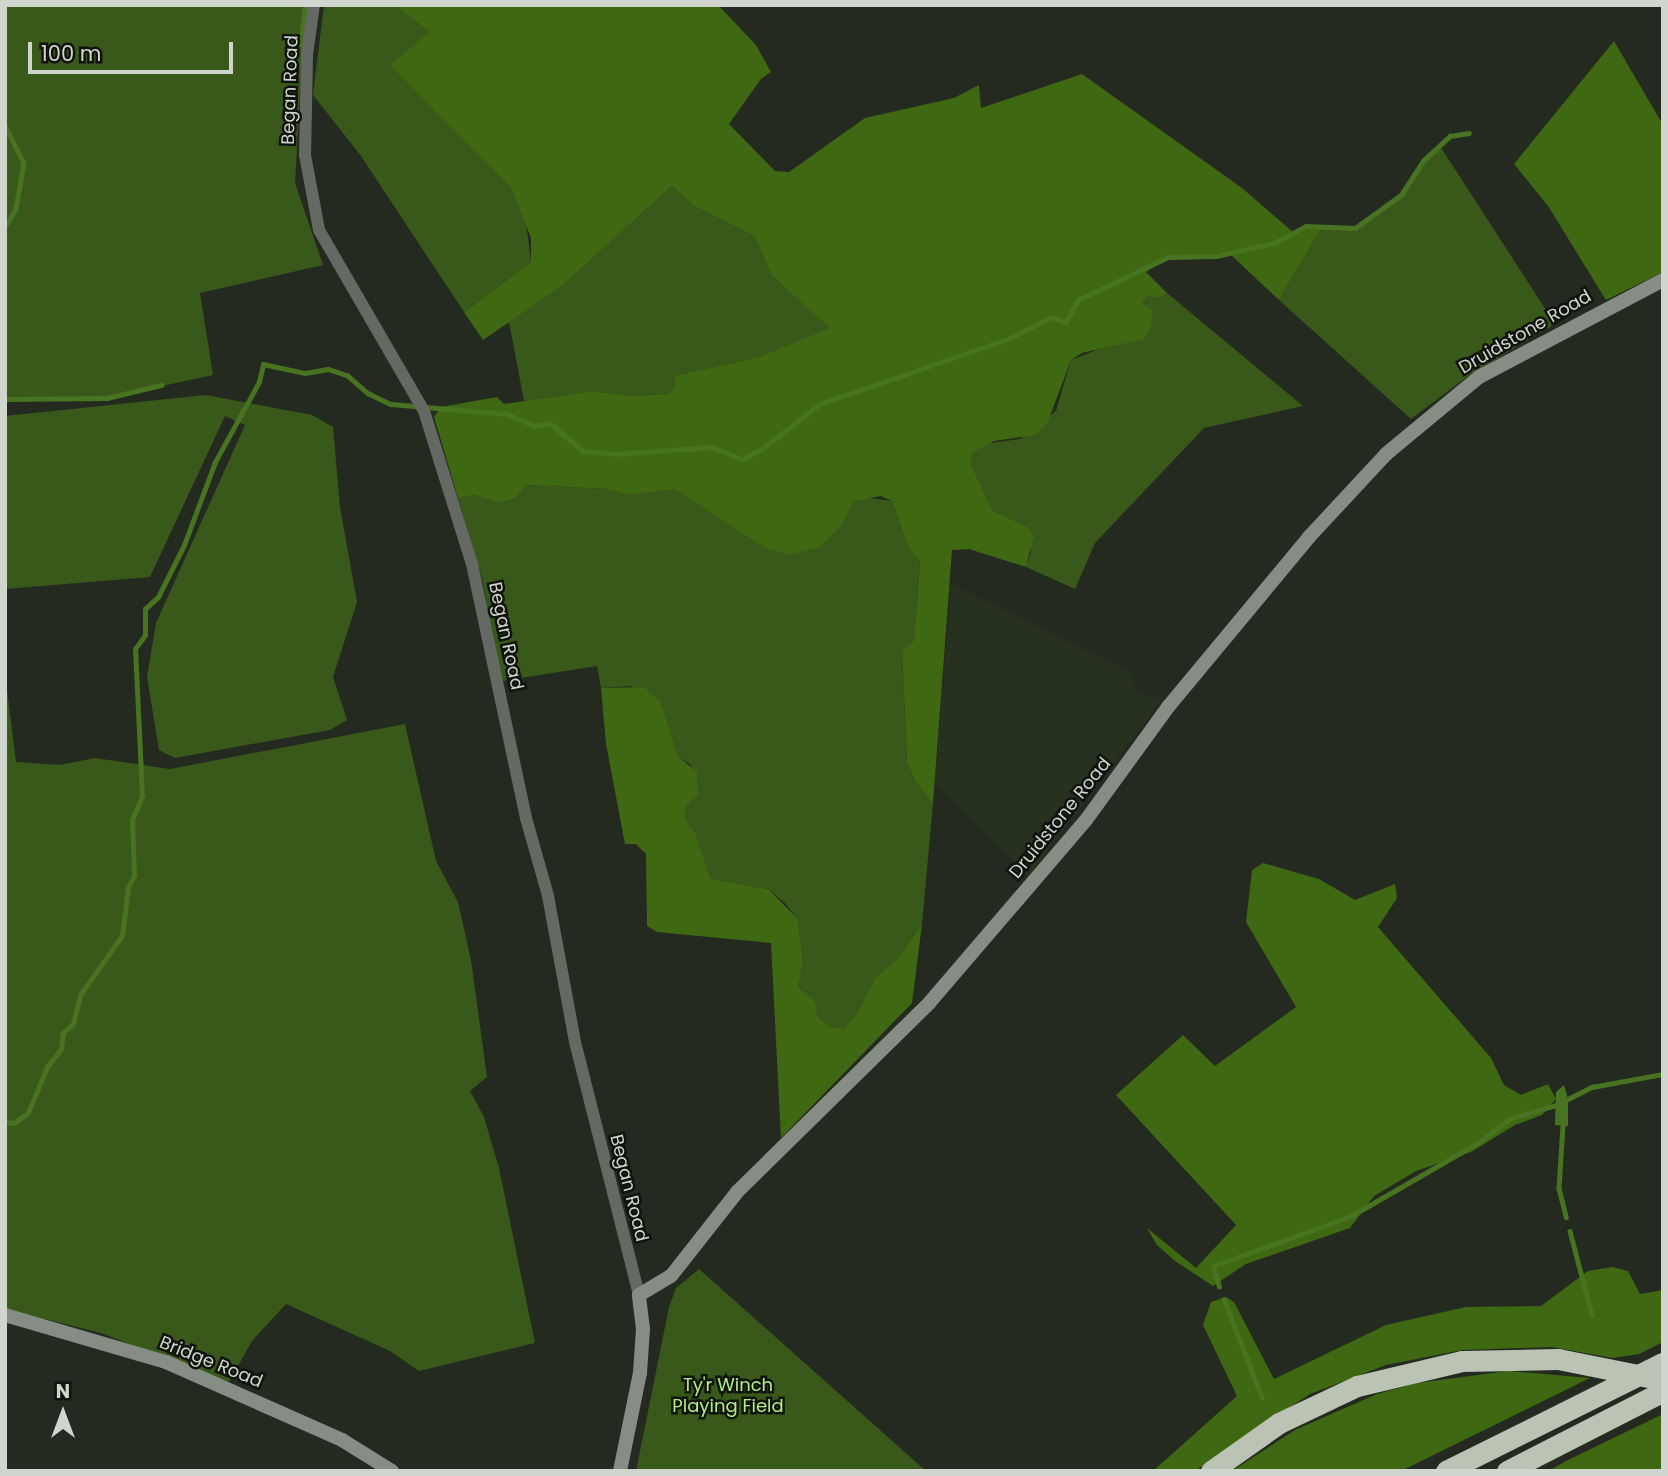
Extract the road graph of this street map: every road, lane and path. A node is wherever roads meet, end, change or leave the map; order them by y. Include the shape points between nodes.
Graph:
1 (314, 5) edge
2 (1663, 280) edge
3 (639, 1295) junction
4 (5, 1315) edge
5 (1663, 1363) edge
6 (1663, 1380) edge
7 (1663, 1391) edge
8 (392, 1471) edge
9 (621, 1471) edge
10 (1211, 1471) edge
11 (1446, 1471) edge
12 (1507, 1471) edge

1 - 3 street, Began Road via 307,55 305,155 319,230 424,411 472,564 522,804 548,896 575,1042
2 - 3 street, Druidstone Road via 1479,377 1386,454 1309,537 1168,707 1086,820 930,1002 738,1191 671,1276
3 - 9 street via 643,1329 640,1373
4 - 8 street, Bridge Road via 166,1362 342,1440
5 - 11 highway
6 - 10 highway, bridge via 1558,1359 1462,1361 1378,1379 1304,1409
7 - 12 highway

